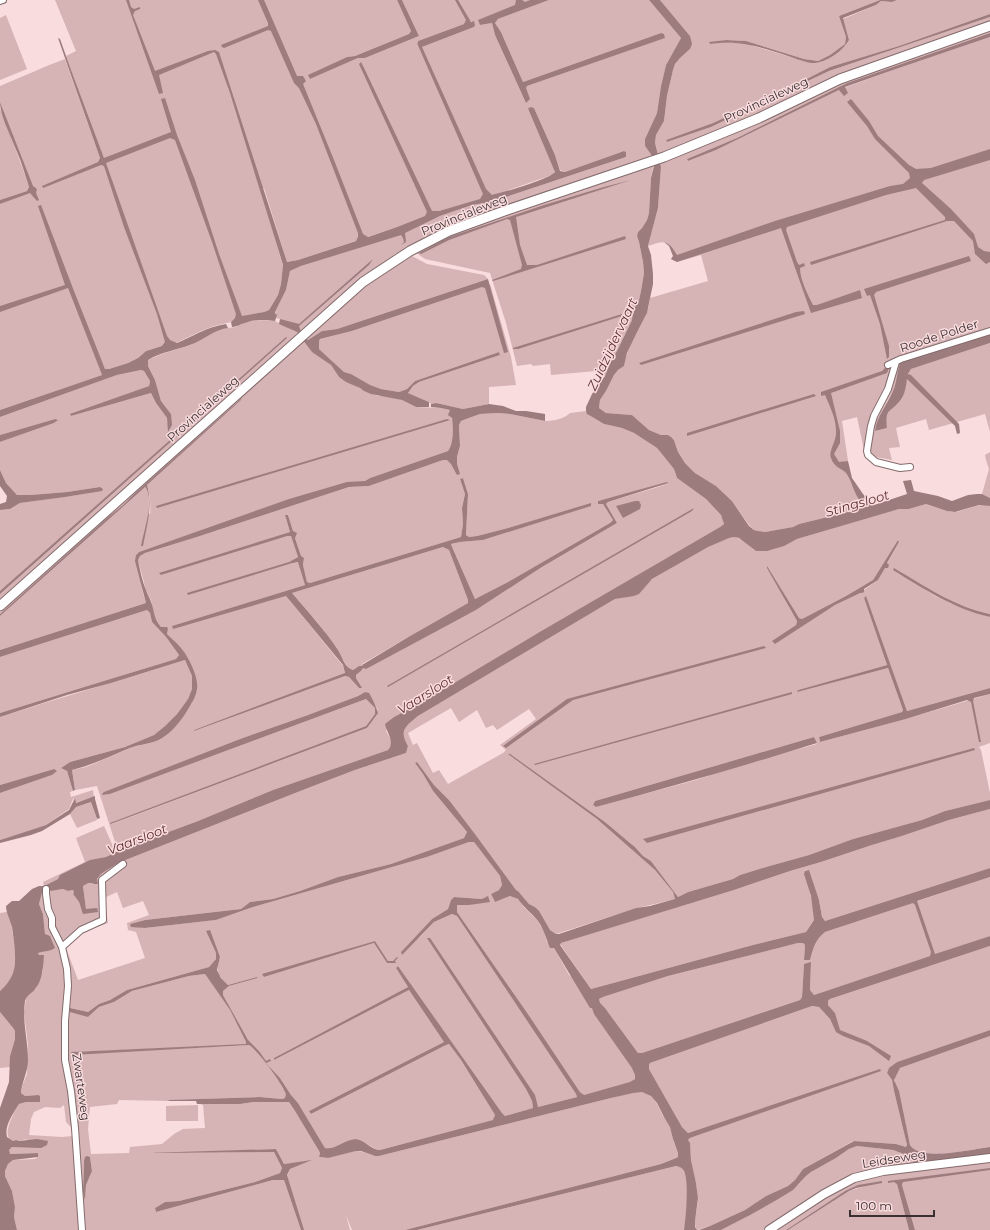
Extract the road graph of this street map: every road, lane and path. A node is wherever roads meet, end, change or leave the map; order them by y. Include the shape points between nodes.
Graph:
1 (990, 26) edge
2 (990, 331) edge
3 (896, 362) junction
4 (888, 365) dead end
5 (910, 467) dead end
6 (0, 606) edge
7 (122, 864) dead end
8 (46, 889) dead end
9 (62, 947) junction
10 (990, 1158) edge
11 (82, 1230) edge
12 (769, 1230) edge

1 - 6 main road, Provincialeweg via 840,79 759,118 664,157 507,210 443,234 410,251 363,282
2 - 3 street, Roode Polder
3 - 4 street, Roode Polder
3 - 5 street, Roode Polder via 888,389 874,416 867,451 876,462 900,468
7 - 9 street via 102,880 103,920 81,930
8 - 9 street, Zwarteweg via 52,928
9 - 11 street, Zwarteweg via 68,986 65,1060 75,1128
10 - 12 street, Leidseweg via 884,1171 854,1178 824,1194

